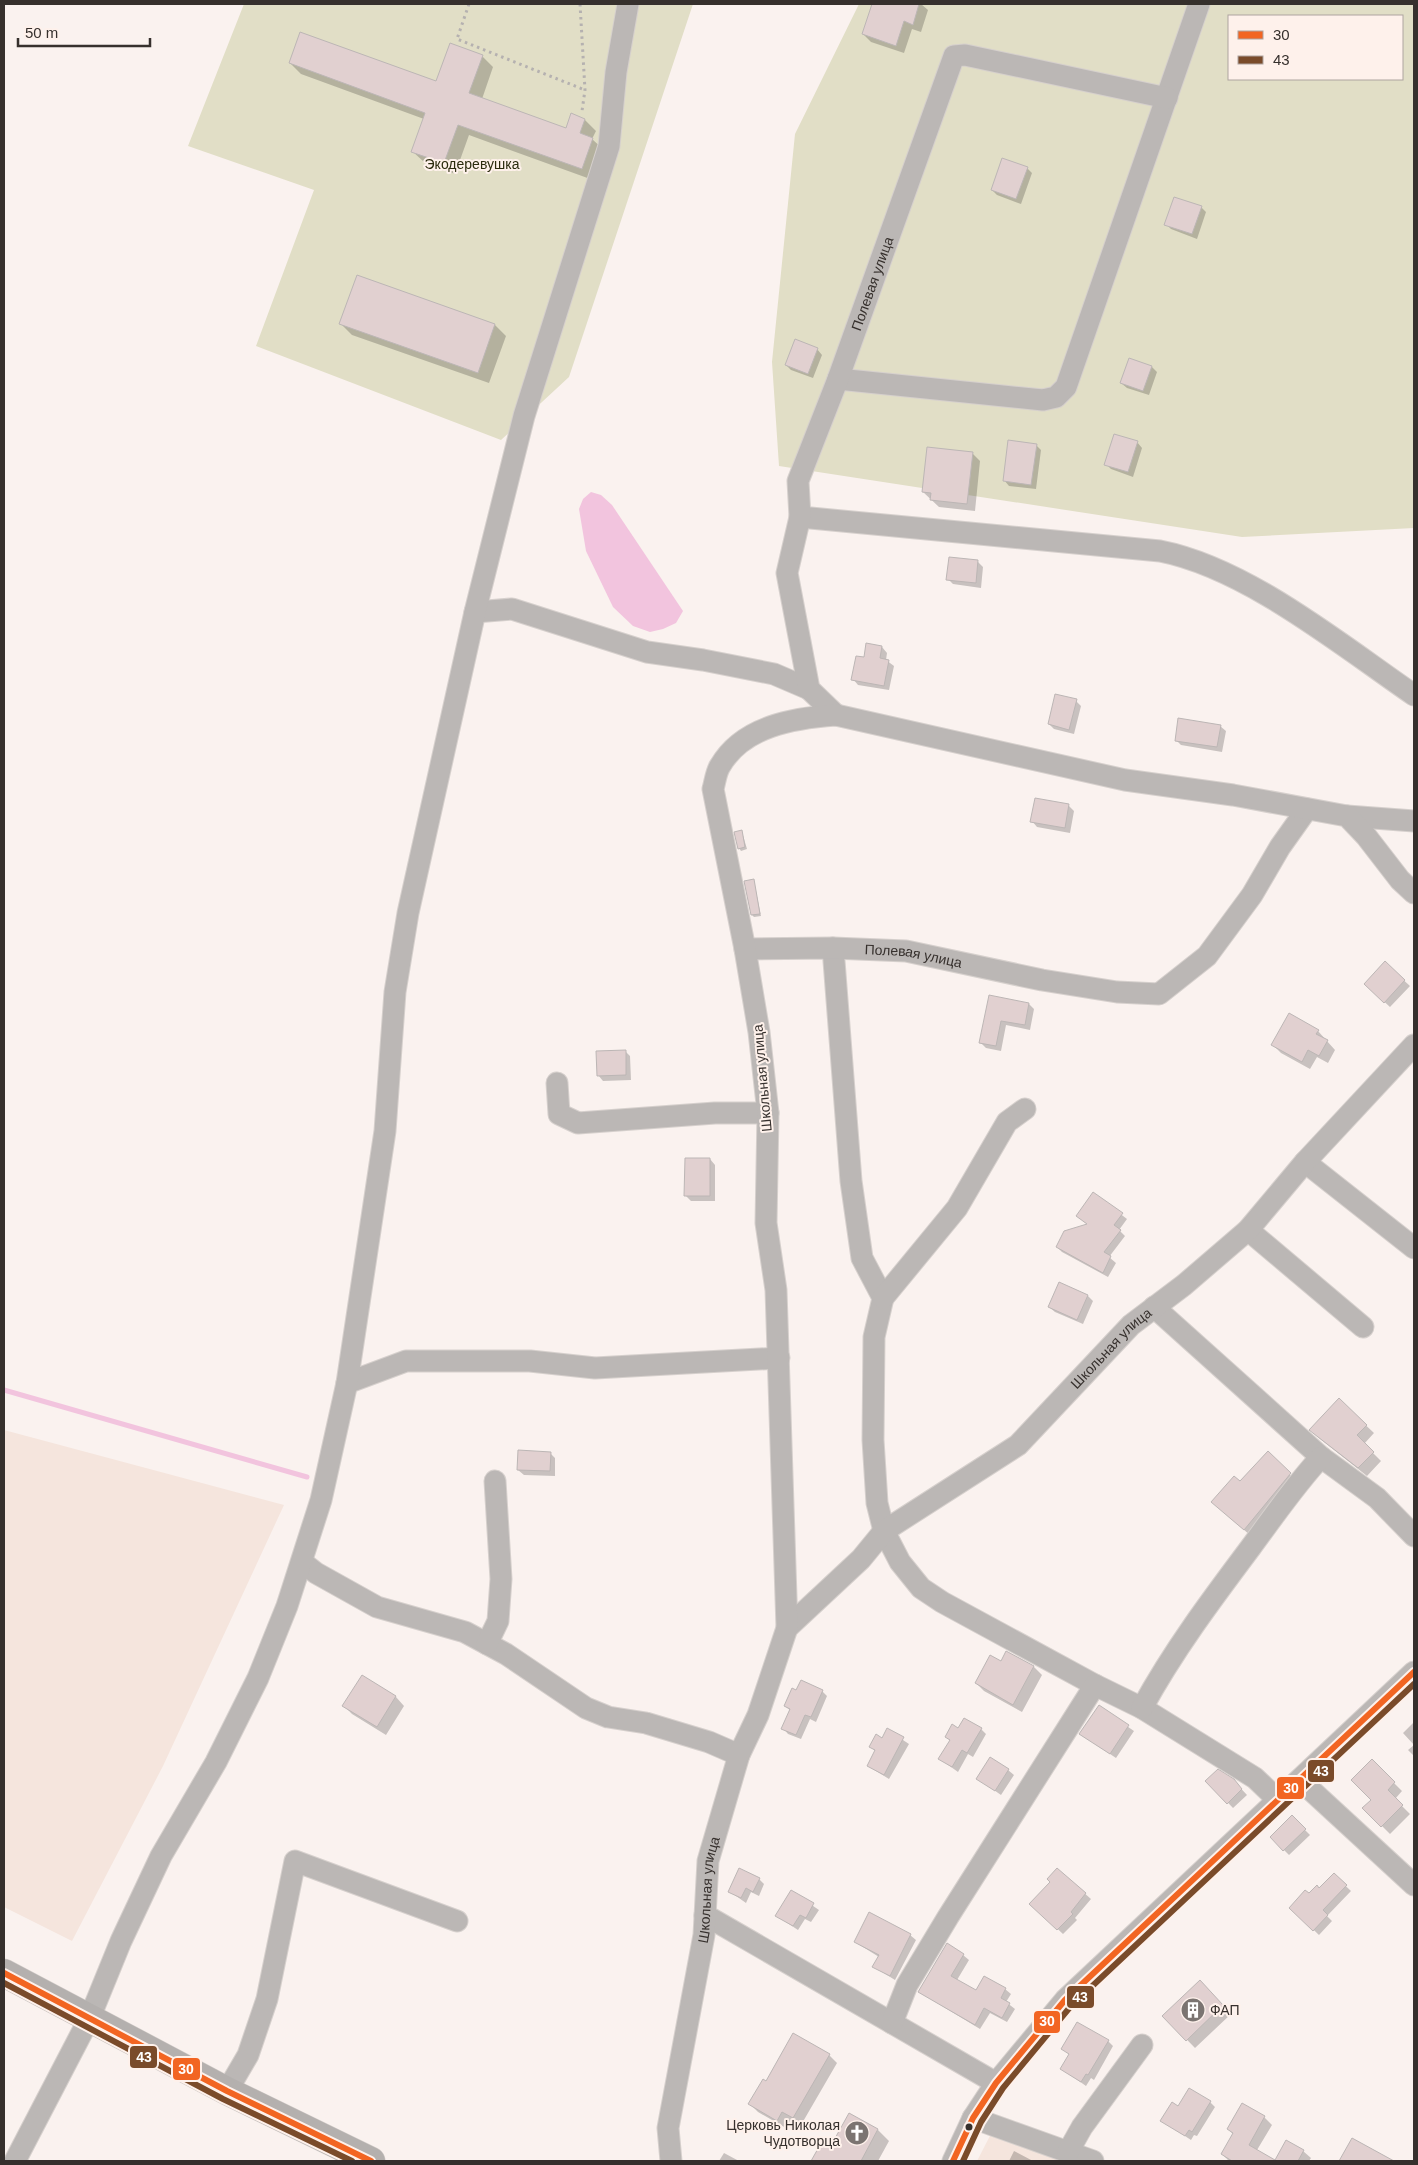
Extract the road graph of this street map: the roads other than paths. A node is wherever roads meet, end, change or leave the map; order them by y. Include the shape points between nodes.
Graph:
1 (628, 4) edge
2 (1199, 4) edge
3 (1167, 98) junction
4 (838, 379) junction
5 (800, 517) junction
6 (475, 612) junction
7 (809, 689) junction
8 (1414, 694) edge
9 (836, 715) junction
10 (1307, 809) junction
11 (1347, 816) junction
12 (1414, 821) edge
13 (1414, 893) edge
14 (833, 948) junction
15 (745, 949) junction
16 (1414, 1045) edge
17 (557, 1083) dead end
18 (1025, 1109) dead end
19 (768, 1113) junction
20 (1305, 1162) junction
21 (1248, 1230) junction
22 (1414, 1248) edge
23 (883, 1298) junction
24 (1154, 1307) junction
25 (1363, 1327) dead end
26 (779, 1358) junction
27 (347, 1383) junction
28 (1321, 1457) junction
29 (495, 1481) dead end
30 (884, 1531) junction
31 (1414, 1536) edge
32 (302, 1562) junction
33 (787, 1628) junction
34 (487, 1644) junction
35 (1410, 1684) edge
36 (1095, 1685) junction
37 (1142, 1708) junction
38 (739, 1755) junction
39 (1300, 1780) junction
40 (1278, 1800) junction
41 (1414, 1885) edge
42 (705, 1915) junction
43 (457, 1920) dead end
44 (4, 1973) edge
45 (90, 2017) junction
46 (892, 2023) junction
47 (1142, 2045) dead end
48 (996, 2083) junction
49 (227, 2091) junction
50 (973, 2118) junction
51 (1068, 2152) junction
52 (15, 2161) edge
53 (371, 2161) edge
54 (671, 2161) edge
55 (953, 2161) edge
56 (1093, 2161) edge

1 - 6 street via 616,72 609,146 524,416
2 - 3 street
3 - 4 street via 1066,388 1056,397 1043,400
3 - 4 street, Полевая улица via 965,55 954,56
4 - 5 street, Полевая улица via 798,481
5 - 7 street, Полевая улица via 787,573
5 - 8 street via 1150,550 1188,557 1268,596
6 - 7 street via 512,609 647,652 774,674
6 - 27 street via 408,913 395,992 385,1131
7 - 9 street
9 - 10 street via 1125,780
9 - 15 street via 807,717 766,728 737,746 719,767 713,789
10 - 11 street
10 - 14 street, Полевая улица via 1280,846 1252,895 1207,956 1160,994 1117,992 1042,980 906,951
11 - 12 street
11 - 13 street
14 - 15 street, Полевая улица
14 - 23 street via 851,1181 862,1258
15 - 19 street, Школьная улица
16 - 20 street, Школьная улица
17 - 19 street via 559,1114 578,1123 716,1113
18 - 23 street via 1007,1122 957,1208
19 - 26 street, Школьная улица via 766,1223 776,1290
20 - 21 street, Школьная улица
20 - 22 street
21 - 24 street, Школьная улица
21 - 25 street
23 - 30 street via 874,1337 873,1440 877,1503
24 - 28 street
24 - 30 street, Школьная улица via 1131,1325 1018,1445
26 - 27 street via 595,1368 530,1362 406,1361
26 - 33 street, Школьная улица
27 - 32 street via 321,1500
28 - 31 street via 1377,1498
28 - 37 street via 1295,1486 1208,1604 1160,1674
29 - 34 street via 501,1579 498,1621
30 - 33 street, Школьная улица via 861,1559
30 - 36 street via 900,1562 921,1588
32 - 34 street via 377,1607 465,1632
32 - 45 street via 258,1678 216,1762 161,1856
33 - 38 street, Школьная улица via 758,1715
34 - 38 street via 586,1708 608,1717 646,1723 709,1742
35 - 39 street
36 - 37 street
36 - 46 street via 907,1985
37 - 40 street via 1255,1778
38 - 42 street, Школьная улица via 708,1861
39 - 40 street
39 - 41 street
40 - 48 street via 1065,2000
42 - 46 street
42 - 54 street, Школьная улица via 668,2128
43 - 49 street via 296,1860 267,1999 248,2055
44 - 45 main road
45 - 49 main road
45 - 52 street
46 - 48 street
47 - 51 street via 1082,2127
48 - 50 street
49 - 53 main road
50 - 51 street
50 - 55 street
51 - 56 street

